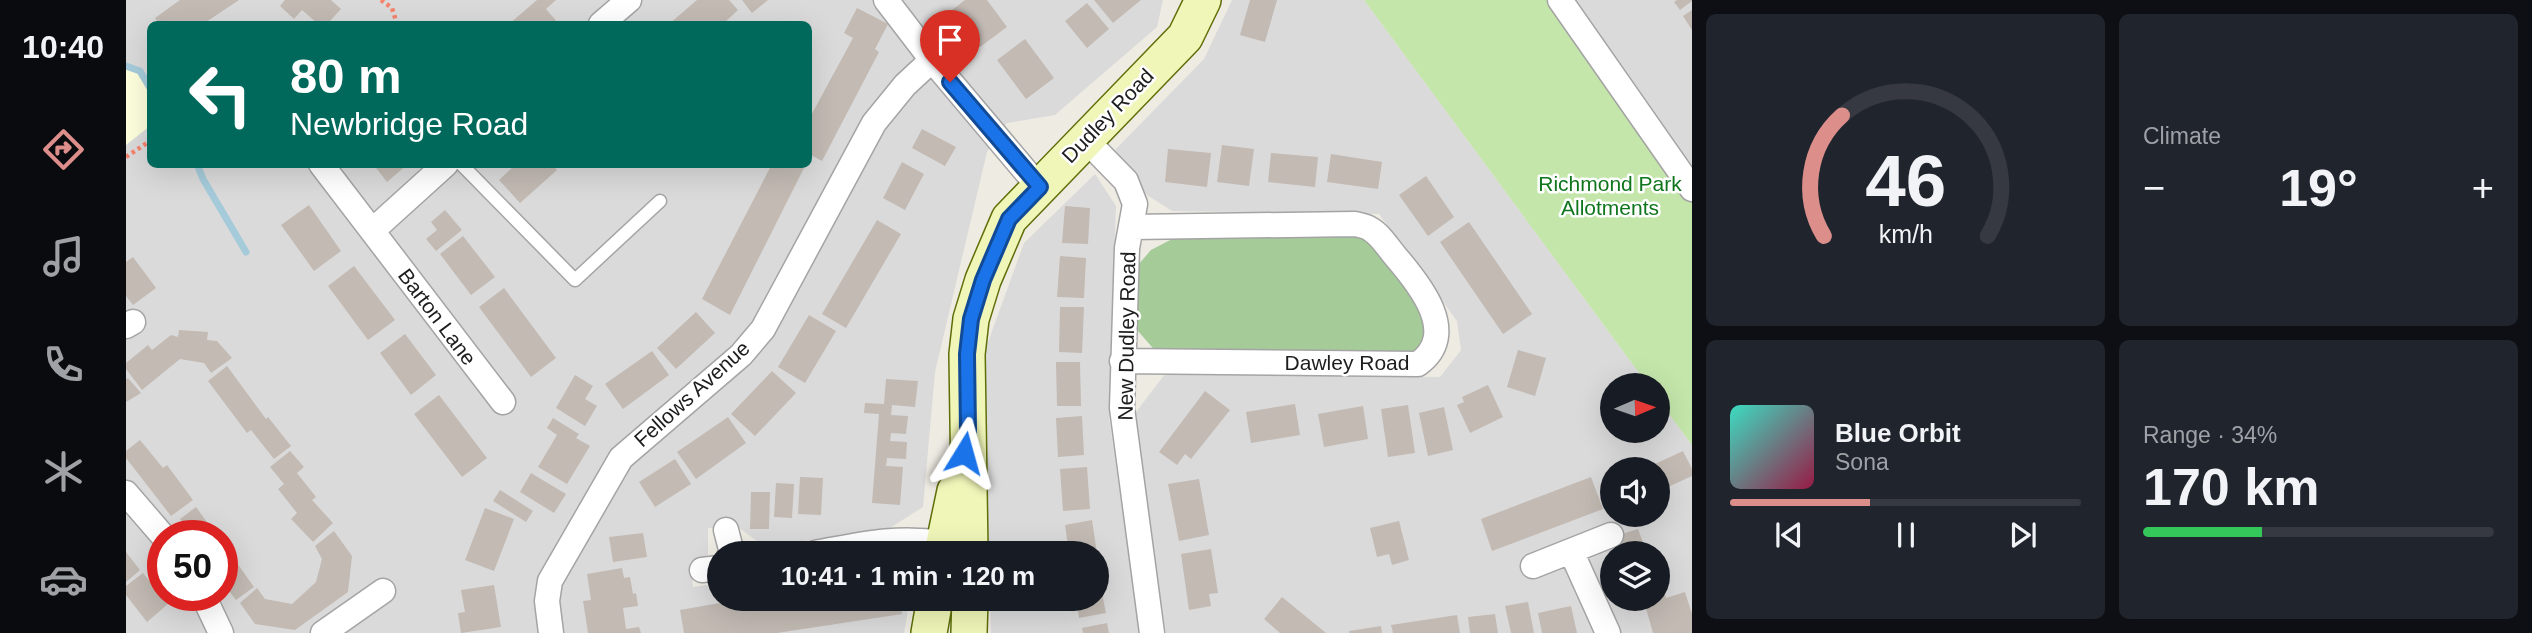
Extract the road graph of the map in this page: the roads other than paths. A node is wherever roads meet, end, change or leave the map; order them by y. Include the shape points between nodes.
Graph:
1 (629, 0) edge
2 (886, 0) edge
3 (1560, 0) edge
4 (1200, 2) edge
5 (604, 21) edge
6 (932, 60) junction
7 (1085, 139) junction
8 (324, 168) edge
9 (442, 168) edge
10 (465, 168) edge
11 (1040, 187) junction
12 (1692, 189) edge
13 (660, 201) dead end
14 (1131, 227) junction
15 (372, 231) junction
16 (1122, 361) junction
17 (503, 402) dead end
18 (126, 492) edge
19 (150, 520) edge
20 (1611, 535) dead end
21 (880, 541) edge
22 (920, 541) edge
23 (953, 541) edge
24 (1572, 551) junction
25 (1533, 566) dead end
26 (383, 591) dead end
27 (211, 611) edge
28 (933, 611) edge
29 (970, 611) edge
30 (221, 633) edge
31 (323, 633) edge
32 (551, 633) edge
33 (929, 633) edge
34 (970, 633) edge
35 (1152, 633) edge
36 (1608, 633) edge

1 - 5 street
2 - 6 street
3 - 12 street
4 - 7 main road, Dudley Road via 1185,37
6 - 11 street
6 - 32 street, Fellows Avenue via 874,123 763,329 741,355 621,458 550,581
7 - 11 main road, Dudley Road
7 - 14 street, New Dudley Road via 1126,181 1135,204
8 - 15 street, Barton Lane
9 - 15 street
10 - 13 lane via 575,280
11 - 23 main road, Dudley Road via 1009,219 971,319 968,431
14 - 16 street, New Dudley Road
14 - 16 street, Dawley Road via 1355,224 1372,229 1419,284 1436,317 1436,338 1430,355 1418,364
15 - 17 street, Barton Lane
16 - 35 street, New Dudley Road via 1122,408
18 - 19 street
20 - 24 street
21 - 22 street
24 - 25 street
24 - 36 street
26 - 31 street
27 - 30 street
28 - 33 main road
29 - 34 main road

